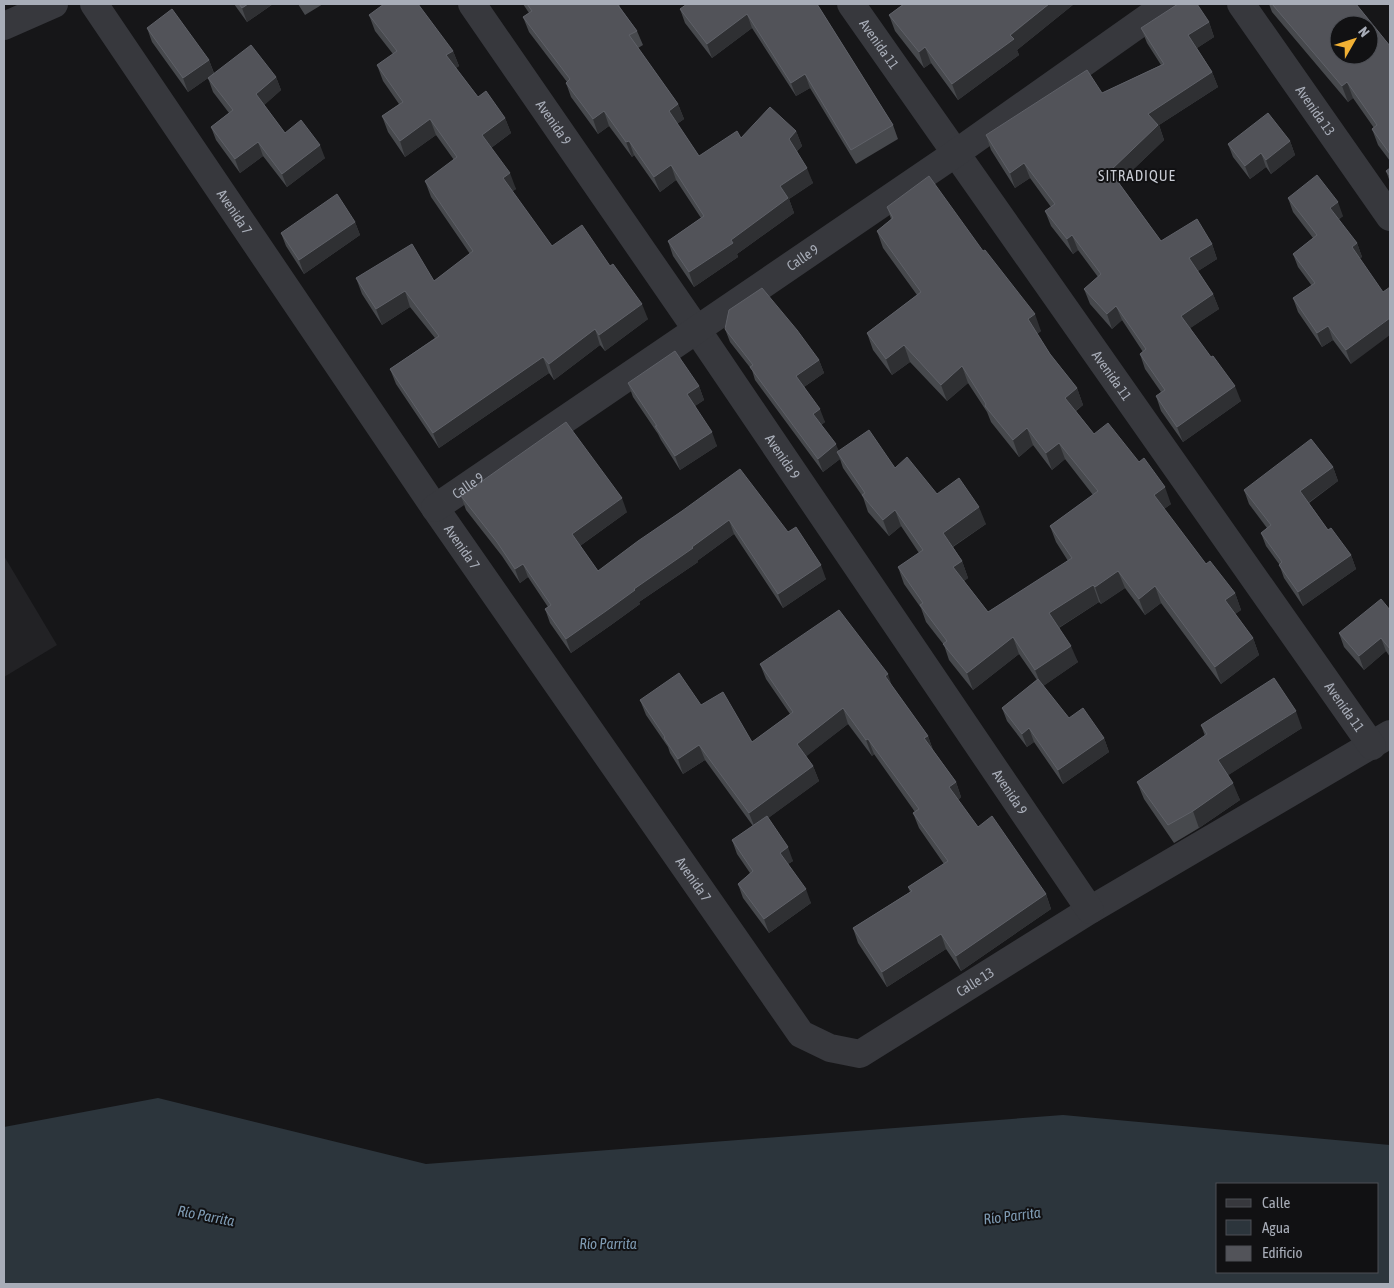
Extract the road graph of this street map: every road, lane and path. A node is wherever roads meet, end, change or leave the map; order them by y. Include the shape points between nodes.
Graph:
1 (54, 4) edge
2 (94, 4) edge
3 (472, 4) edge
4 (852, 4) edge
5 (1168, 4) edge
6 (1241, 4) edge
7 (4, 26) edge
8 (956, 153) junction
9 (1390, 217) edge
10 (698, 330) junction
11 (435, 508) junction
12 (1381, 740) edge
13 (1090, 910) junction
14 (860, 1054) joint

1 - 7 street
2 - 11 street, Avenida 7
3 - 10 street, Avenida 9
4 - 8 street, Avenida 11
5 - 8 street, Calle 9
6 - 9 street, Avenida 13
8 - 10 street, Calle 9
8 - 12 street, Avenida 11
10 - 11 street, Calle 9
10 - 13 street, Avenida 9
11 - 14 street, Avenida 7 via 801,1034 830,1048
12 - 13 street, Calle 13
13 - 14 street, Calle 13

